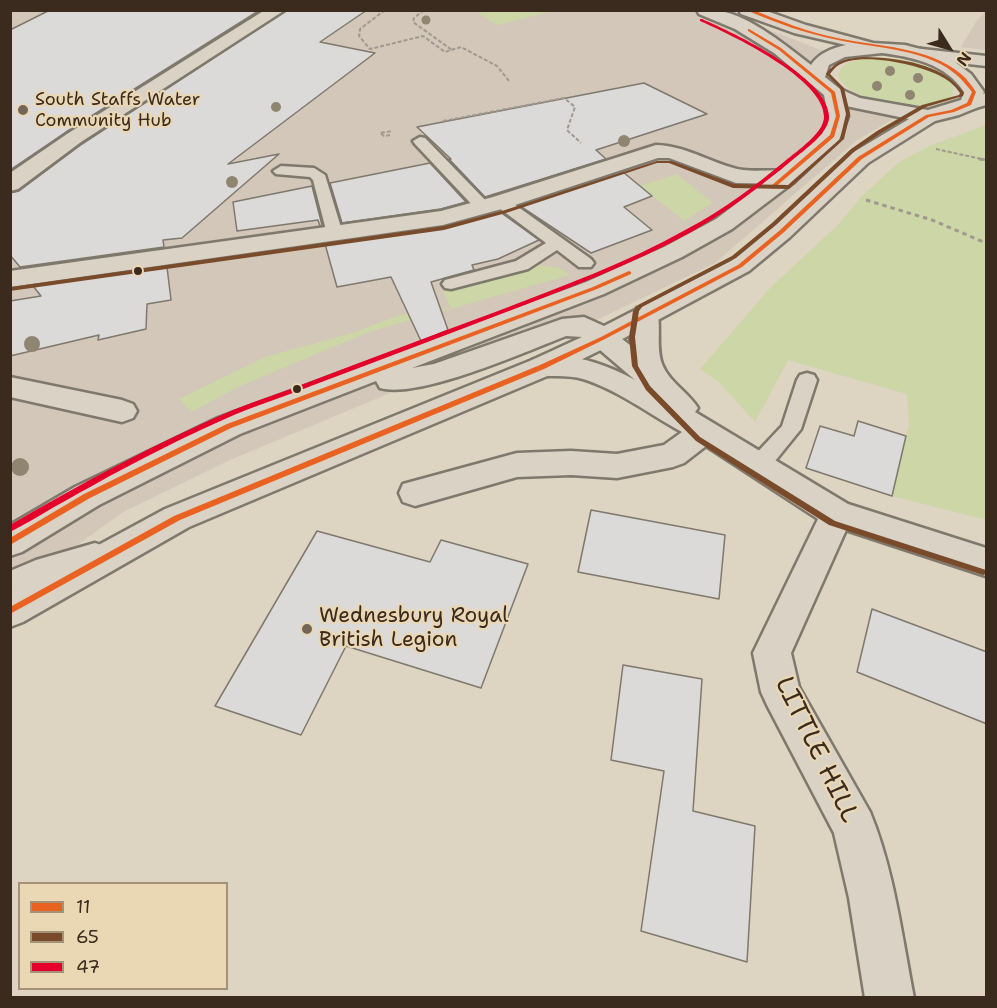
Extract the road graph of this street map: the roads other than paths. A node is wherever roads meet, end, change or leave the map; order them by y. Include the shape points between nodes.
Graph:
1 (278, 10) edge
2 (705, 10) edge
3 (747, 10) edge
4 (882, 48) junction
5 (913, 53) junction
6 (987, 61) edge
7 (816, 77) junction
8 (833, 93) junction
9 (978, 102) edge
10 (928, 116) junction
11 (420, 141) road end
12 (281, 171) dead end
13 (786, 177) junction
14 (10, 184) edge
15 (492, 205) junction
16 (335, 234) junction
17 (557, 243) junction
18 (585, 263) dead end
19 (10, 279) edge
20 (451, 284) dead end
21 (646, 314) junction
22 (603, 338) junction
23 (542, 367) junction
24 (807, 380) dead end
25 (656, 381) junction
26 (10, 387) edge
27 (311, 394) junction
28 (122, 411) dead end
29 (705, 431) junction
30 (759, 465) junction
31 (416, 493) dead end
32 (837, 514) junction
33 (10, 542) edge
34 (117, 551) junction
35 (987, 562) edge
36 (10, 588) edge
37 (10, 611) edge
38 (890, 998) edge

1 - 14 main road via 74,138
2 - 7 main road via 741,25
3 - 4 main road via 810,32
4 - 5 main road
4 - 7 main road via 846,50 834,55 820,64
5 - 6 main road
5 - 9 main road via 942,62 964,75
7 - 8 main road
8 - 10 main road via 876,108
8 - 13 main road via 838,116 832,136
9 - 10 main road
10 - 21 main road via 861,158 740,266
11 - 15 lane
12 - 16 lane via 314,173 320,178
13 - 15 main road via 736,176 672,152 656,151
13 - 27 main road via 724,224 595,288
15 - 16 main road via 443,218
15 - 17 lane
16 - 19 main road
17 - 18 lane
17 - 20 lane via 522,264
21 - 22 main road
21 - 25 main road via 642,338 645,362
22 - 23 main road
22 - 25 main road
22 - 27 main road via 584,326 562,327 438,373
23 - 29 main road via 583,368 607,377
23 - 34 main road via 187,514
24 - 30 lane via 791,429
25 - 29 main road
26 - 28 main road
27 - 33 main road via 229,426 125,477
29 - 30 main road
29 - 31 main road via 673,455 617,466 517,465
30 - 32 main road
32 - 35 main road
32 - 38 main road, LITTLE HILL via 772,654 781,692 855,827
34 - 36 main road via 36,575
34 - 37 main road

